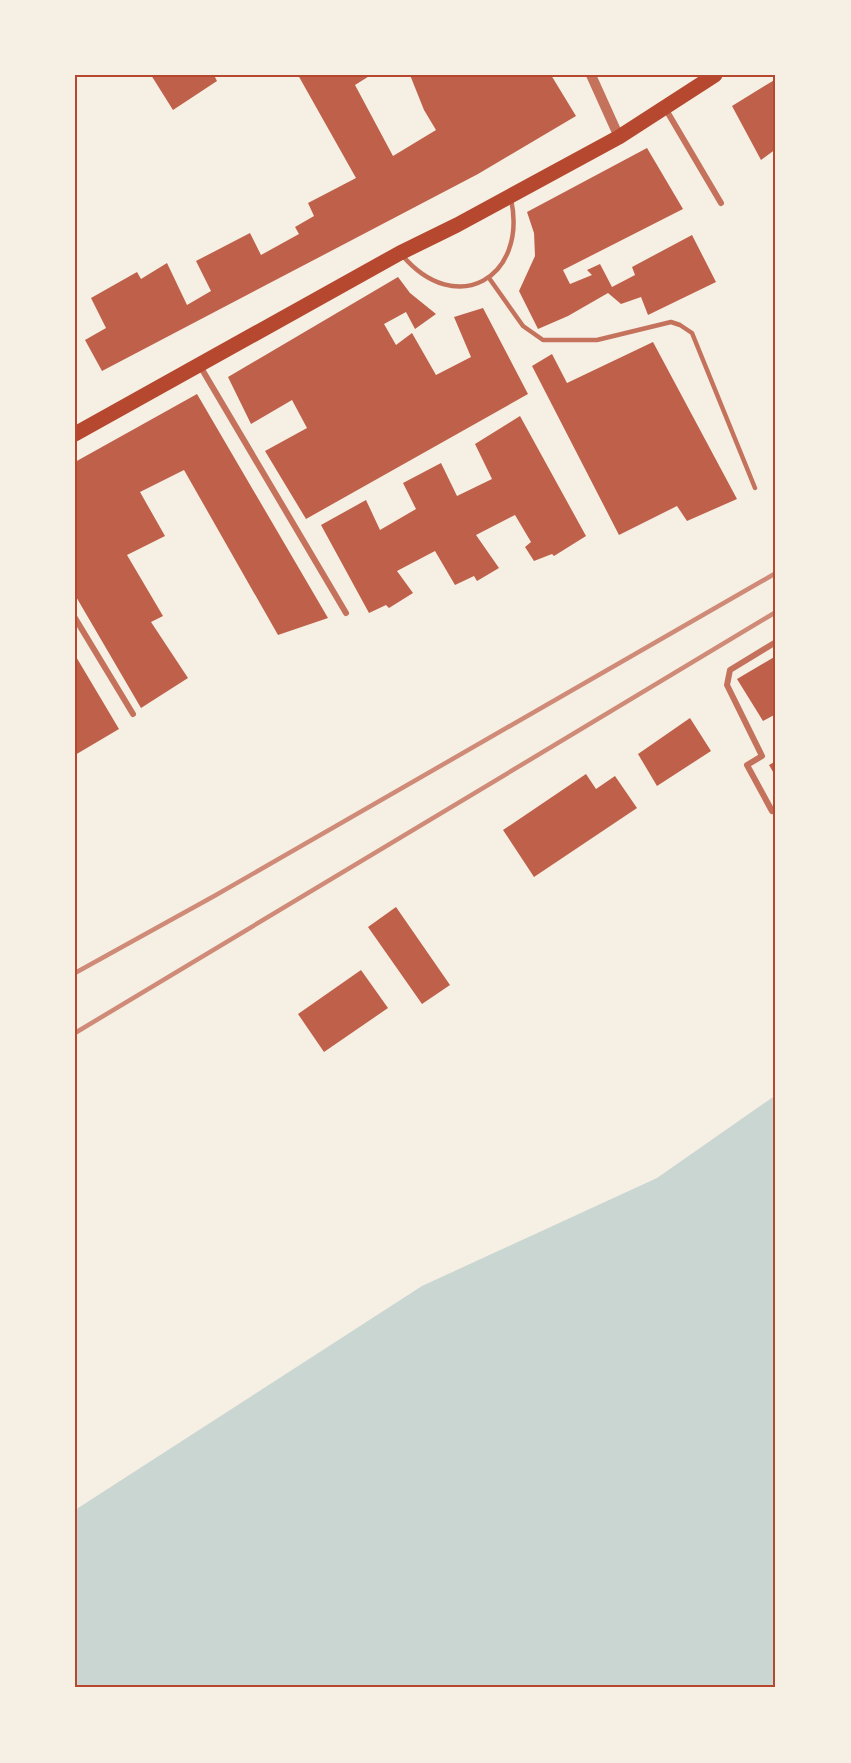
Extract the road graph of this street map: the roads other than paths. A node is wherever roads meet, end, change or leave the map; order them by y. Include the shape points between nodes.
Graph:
1 (591, 75) edge
2 (715, 75) edge
3 (664, 108) junction
4 (619, 137) junction
5 (510, 196) junction
6 (721, 202) dead end
7 (400, 253) junction
8 (489, 278) junction
9 (200, 366) junction
10 (75, 434) edge
11 (754, 488) dead end
12 (346, 613) dead end
13 (75, 618) edge
14 (776, 642) edge
15 (133, 714) dead end
16 (772, 811) dead end

1 - 4 street
2 - 3 main road
3 - 4 main road
3 - 6 street
4 - 5 main road
5 - 7 main road
5 - 8 lane via 515,218 513,241 504,262
7 - 8 lane via 413,269 447,286 467,287
7 - 9 main road
8 - 11 lane via 523,326 543,340 597,340 671,322 692,333
9 - 10 main road
9 - 12 street
13 - 15 street
14 - 16 street via 730,670 728,686 762,756 747,765

